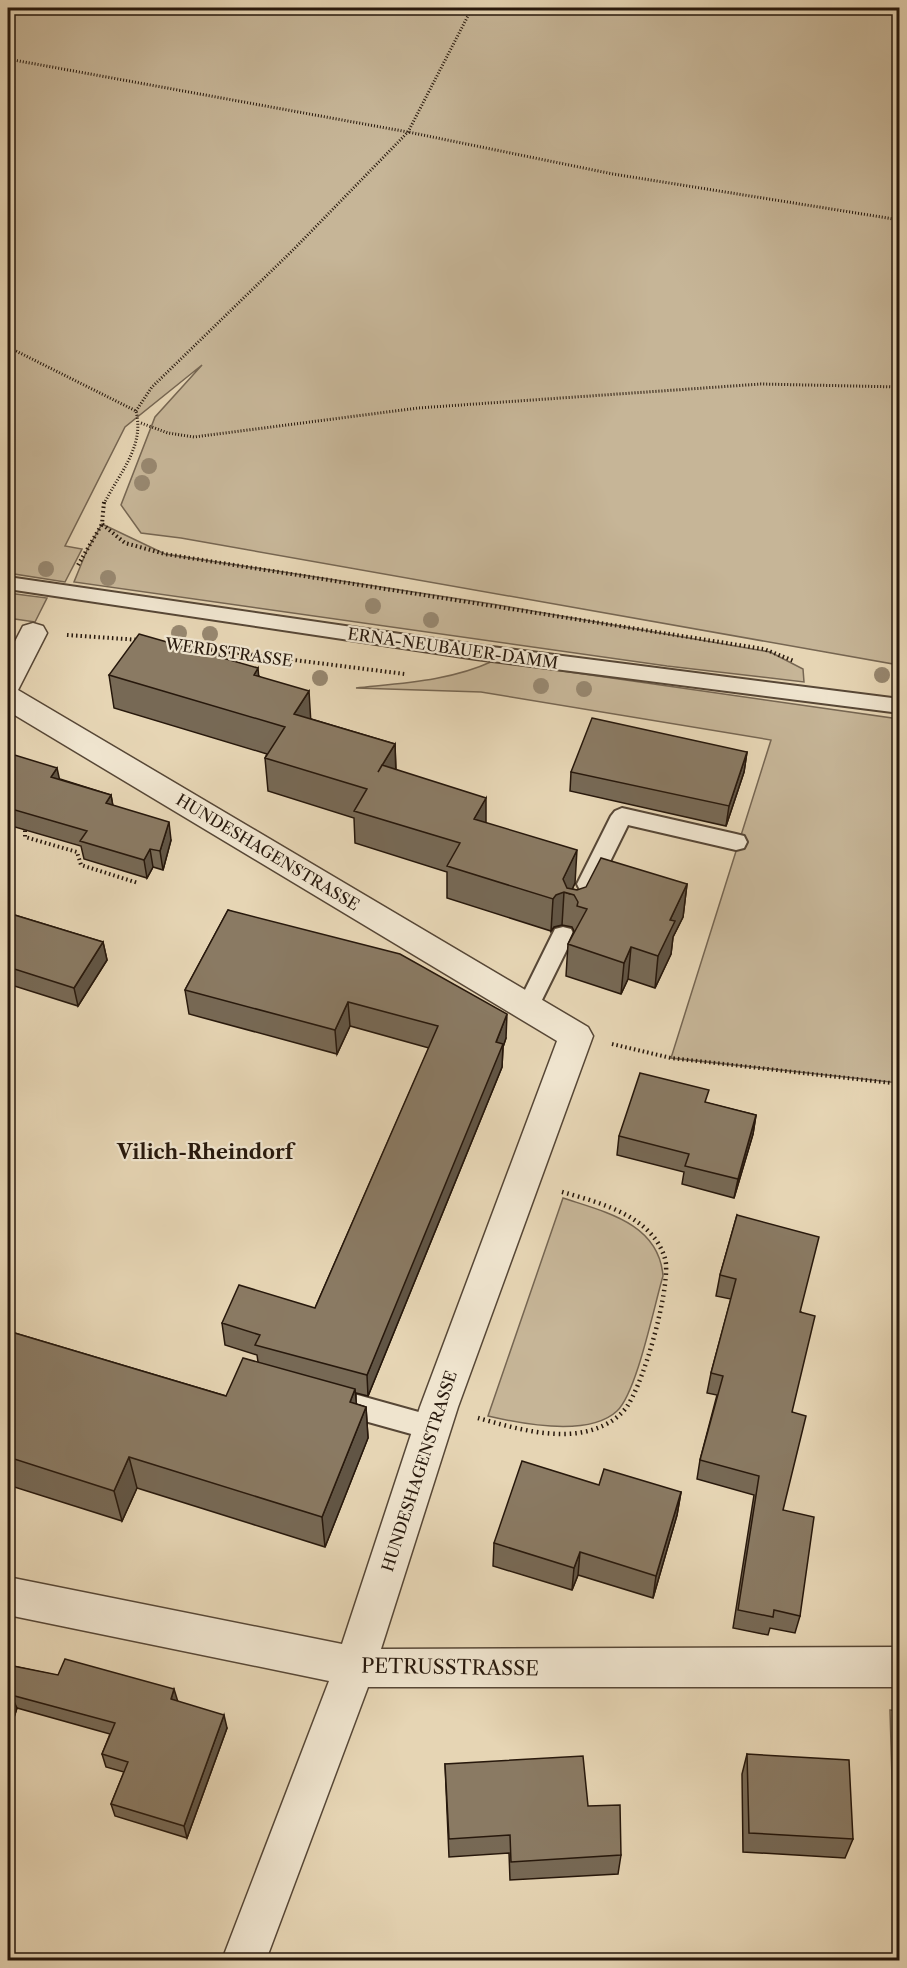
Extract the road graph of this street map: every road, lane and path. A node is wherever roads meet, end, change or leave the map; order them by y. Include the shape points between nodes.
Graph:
1 (472, 8) edge
2 (8, 59) edge
3 (408, 132) junction
4 (900, 220) edge
5 (8, 347) edge
6 (900, 387) edge
7 (136, 411) junction
8 (141, 423) junction
9 (102, 524) junction
10 (87, 550) dead end
11 (8, 583) edge
12 (33, 633) joint
13 (147, 641) edge
14 (169, 644) edge
15 (411, 675) dead end
16 (8, 683) edge
17 (834, 696) junction
18 (8, 698) edge
19 (900, 706) edge
20 (16, 822) edge
21 (736, 842) dead end
22 (138, 883) dead end
23 (579, 902) edge
24 (563, 935) dead end
25 (528, 1006) junction
26 (576, 1036) junction
27 (900, 1084) edge
28 (523, 1181) junction
29 (309, 1394) edge
30 (436, 1418) junction
31 (8, 1596) edge
32 (355, 1666) junction
33 (900, 1667) edge
34 (244, 1960) edge

1 - 3 path
2 - 3 path
3 - 4 path via 613,174
3 - 7 path via 152,387
5 - 7 path
6 - 8 path via 714,387 418,408 194,437 168,434
7 - 8 path
8 - 9 path via 132,454 102,507
9 - 10 path
9 - 17 path via 125,543 165,554 764,649 820,672
11 - 17 lane, ERNA-NEUBAUER-DAMM via 476,652
12 - 13 path, WERDSTRASSE
12 - 16 street
14 - 15 path, WERDSTRASSE
17 - 19 lane, ERNA-NEUBAUER-DAMM
18 - 25 street, HUNDESHAGENSTRASSE
20 - 22 path via 25,825 25,837 76,852 81,866
21 - 23 lane via 622,816
24 - 25 lane
25 - 26 street, HUNDESHAGENSTRASSE
26 - 27 path via 671,1058
26 - 28 street, HUNDESHAGENSTRASSE
28 - 30 street, HUNDESHAGENSTRASSE
28 - 30 path via 621,1212 647,1231 666,1258 666,1288 639,1380 621,1413 609,1423 582,1432 518,1429
29 - 30 lane
30 - 32 street, HUNDESHAGENSTRASSE
31 - 32 street, PETRUSSTRASSE
32 - 33 street, PETRUSSTRASSE
32 - 34 street, HUNDESHAGENSTRASSE

